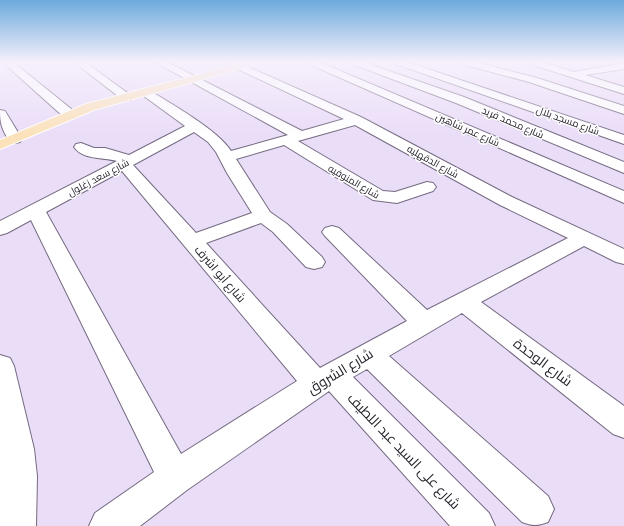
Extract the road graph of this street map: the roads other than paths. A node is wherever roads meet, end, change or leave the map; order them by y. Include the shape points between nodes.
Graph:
1 (37, 87) edge
2 (113, 87) edge
3 (166, 87) edge
4 (207, 87) edge
5 (289, 87) edge
6 (368, 87) edge
7 (423, 87) edge
8 (469, 87) edge
9 (553, 87) edge
10 (612, 87) edge
11 (623, 90) edge
12 (145, 92) junction
13 (127, 97) junction
14 (586, 97) junction
15 (624, 110) edge
16 (0, 114) edge
17 (70, 115) junction
18 (356, 120) junction
19 (195, 126) junction
20 (293, 138) junction
21 (15, 139) junction
22 (624, 140) edge
23 (0, 145) edge
24 (81, 147) dead end
25 (227, 157) junction
26 (128, 162) junction
27 (624, 168) edge
28 (427, 187) dead end
29 (624, 198) edge
30 (36, 210) junction
31 (264, 216) junction
32 (0, 229) edge
33 (332, 232) dead end
34 (584, 238) junction
35 (192, 242) junction
36 (624, 257) edge
37 (314, 262) dead end
38 (463, 301) junction
39 (424, 322) junction
40 (369, 354) junction
41 (1, 378) edge
42 (324, 379) junction
43 (624, 424) edge
44 (175, 478) junction
45 (10, 481) edge
46 (535, 509) dead end
47 (17, 526) edge
48 (108, 526) edge
49 (476, 526) edge

1 - 17 street
2 - 13 street
3 - 12 main road
4 - 20 street, شارع المنوفيه
5 - 18 street, شارع الدقهليه
6 - 29 street, شارع عمر شاهين
7 - 27 street, شارع محمد فريد
8 - 22 street, شارع مسجد بلال
9 - 14 street
10 - 11 street
11 - 14 street
12 - 13 main road
12 - 19 street
13 - 17 main road
14 - 15 street
16 - 21 street
17 - 21 main road
18 - 20 street
18 - 34 street, شارع الدقهليه via 494,195
19 - 25 street via 213,139
19 - 26 street, شارع سعد زغلول
20 - 25 street
20 - 28 street, شارع المنوفيه via 379,196 397,198
21 - 23 main road
24 - 26 street
25 - 31 street
26 - 30 street, شارع سعد زغلول
26 - 35 street, شارع أبو اشرف
30 - 32 street, شارع سعد زغلول
30 - 44 street
31 - 35 street
31 - 37 street via 280,228
33 - 39 street
34 - 36 street, شارع الدقهليه
34 - 38 street, شارع الشروق
35 - 42 street, شارع أبو اشرف
38 - 39 street, شارع الشروق
38 - 43 street, شارع الوحدة
39 - 40 street, شارع الشروق
40 - 42 street, شارع الشروق
40 - 46 street
41 - 45 street via 14,428
42 - 44 street, شارع الشروق
42 - 49 street, شارع على السيد عبد اللطيف
44 - 48 street, شارع الشروق
45 - 47 street

